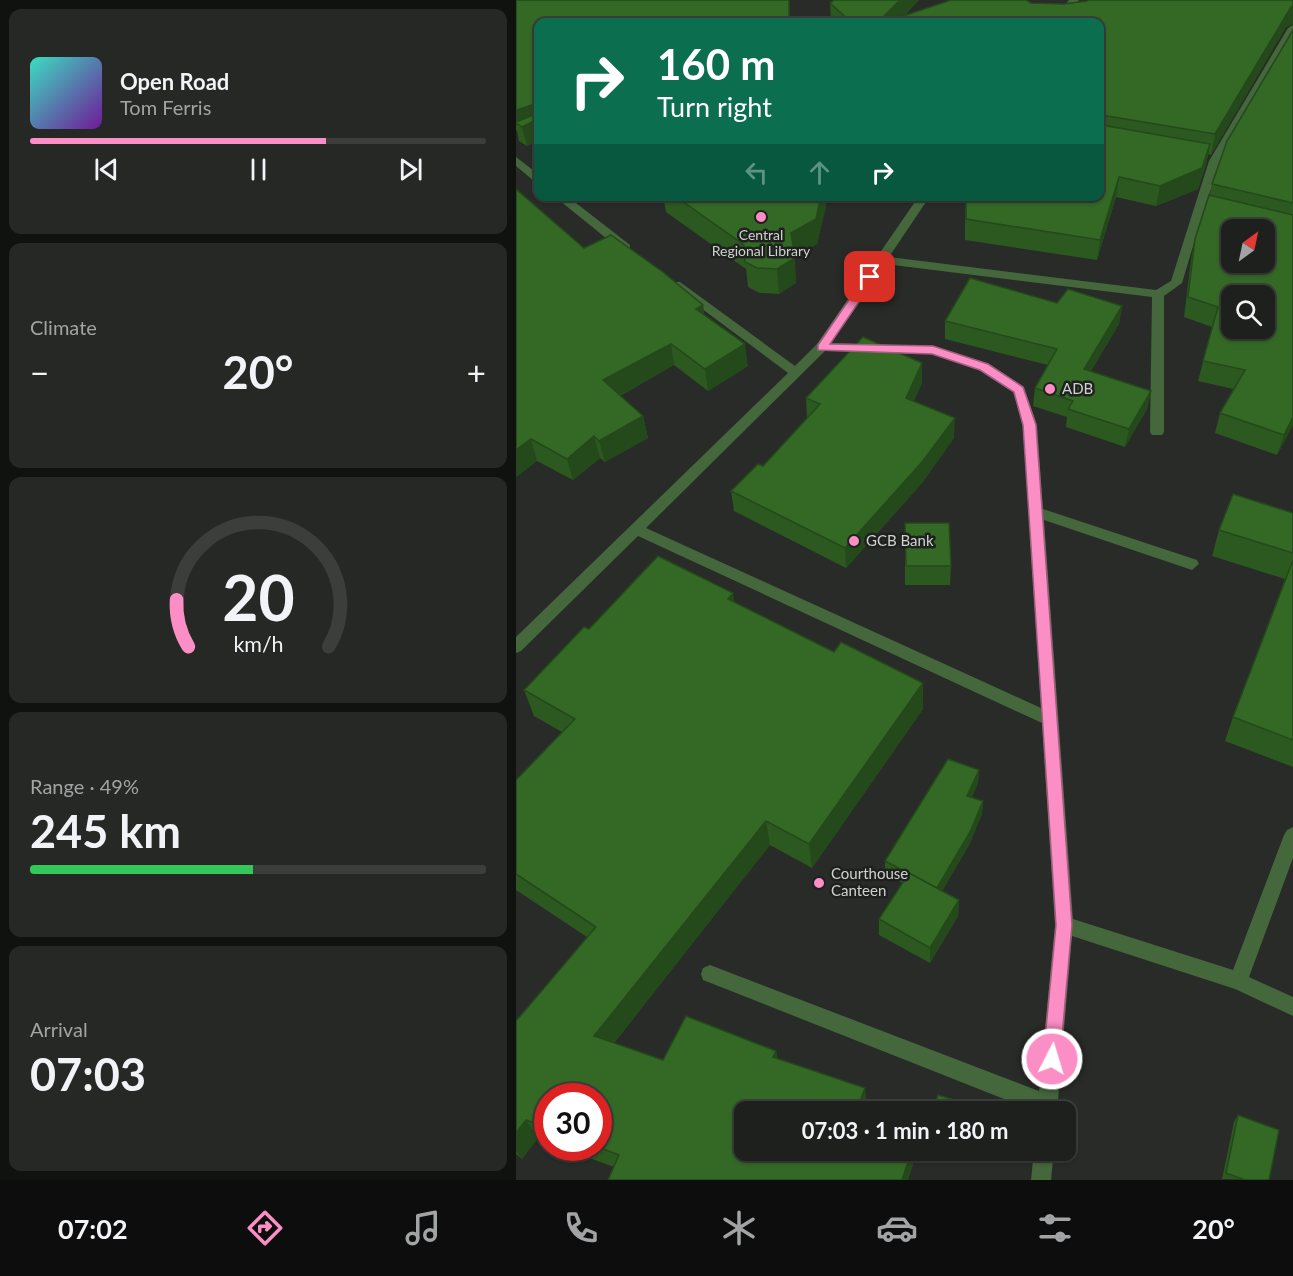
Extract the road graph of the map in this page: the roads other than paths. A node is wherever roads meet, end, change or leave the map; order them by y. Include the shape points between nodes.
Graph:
1 (1074, 0) edge
2 (1059, 18) edge
3 (1293, 28) edge
4 (516, 160) edge
5 (534, 175) edge
6 (566, 201) edge
7 (923, 201) edge
8 (1199, 208) junction
9 (1241, 218) edge
10 (636, 255) edge
11 (882, 260) junction
12 (664, 276) edge
13 (1158, 294) junction
14 (822, 347) junction
15 (795, 372) junction
16 (1157, 432) dead end
17 (1035, 512) junction
18 (635, 530) junction
19 (1192, 564) dead end
20 (516, 647) edge
21 (1048, 718) junction
22 (1293, 835) edge
23 (1064, 925) junction
24 (710, 974) dead end
25 (1238, 981) junction
26 (1293, 1007) edge
27 (1029, 1101) edge
28 (1048, 1101) edge
29 (1043, 1161) edge
30 (1041, 1180) edge

1 - 2 street
3 - 8 street via 1209,159
4 - 5 street
6 - 10 street
7 - 11 street
8 - 9 street
8 - 13 street via 1176,283
11 - 13 street
11 - 14 street
12 - 15 street
13 - 16 street
14 - 15 street
14 - 17 street via 933,350 984,367 1019,390 1030,425
15 - 18 street
17 - 19 street
17 - 21 street
18 - 20 street
18 - 21 street
21 - 23 street
22 - 25 street
23 - 25 street
23 - 28 street
24 - 27 street
25 - 26 street
29 - 30 street

